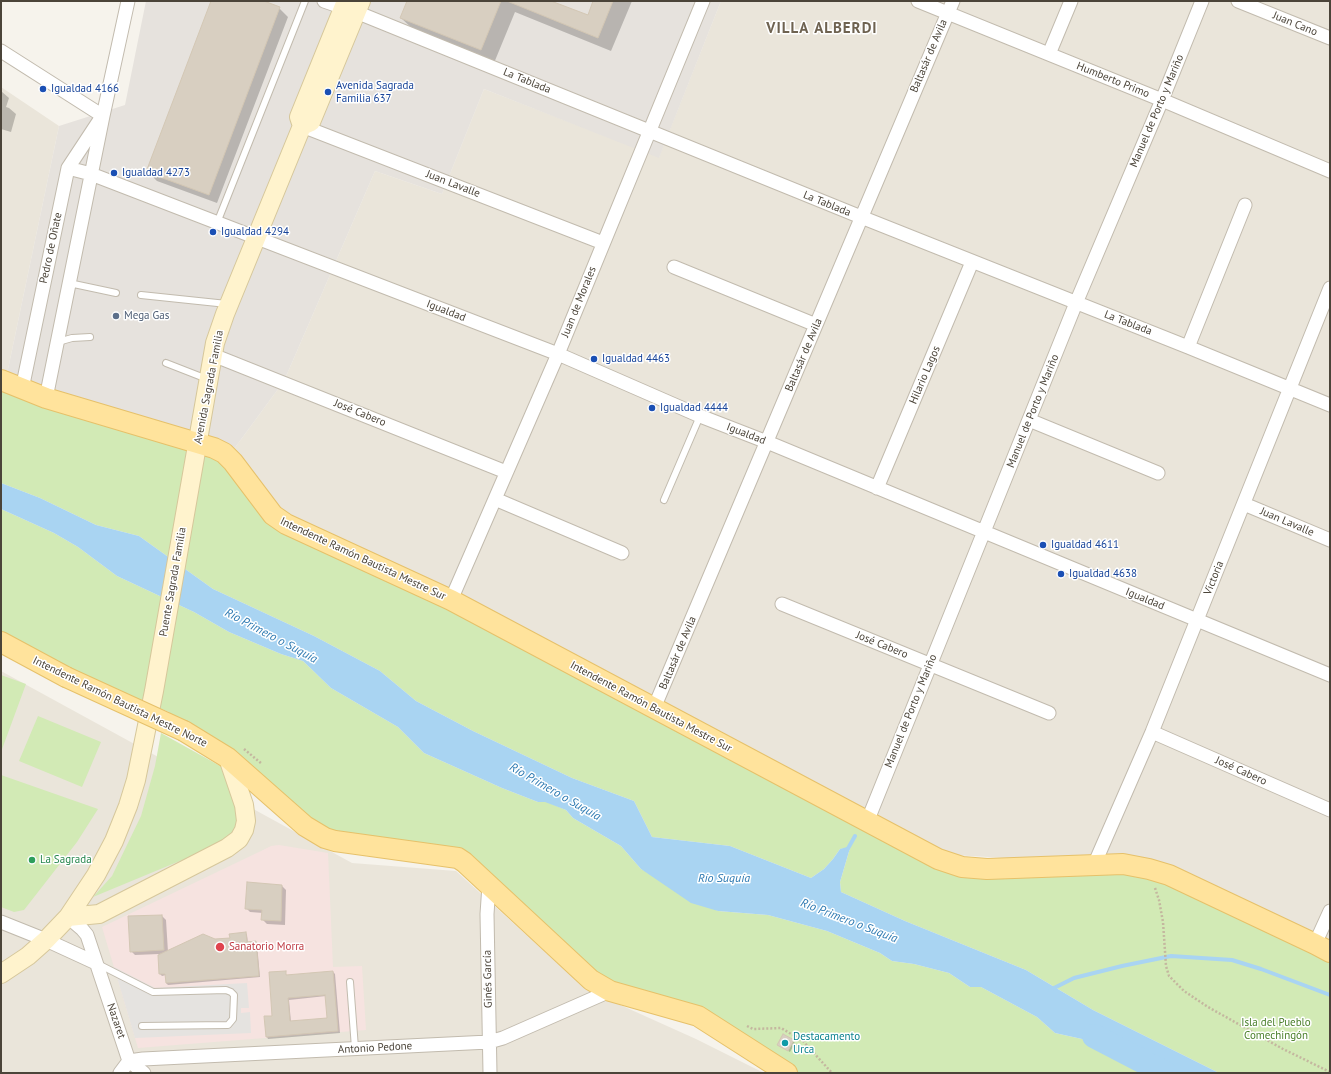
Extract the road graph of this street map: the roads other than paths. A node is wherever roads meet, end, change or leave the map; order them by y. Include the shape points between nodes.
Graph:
1 (128, 1) edge
2 (304, 1) edge
3 (324, 1) edge
4 (703, 1) edge
5 (918, 1) edge
6 (1071, 1) edge
7 (1202, 1) edge
8 (1238, 1) edge
9 (352, 5) edge
10 (950, 7) edge
11 (1330, 38) edge
12 (1, 51) edge
13 (1049, 54) junction
14 (1162, 100) junction
15 (103, 116) junction
16 (302, 126) junction
17 (650, 131) junction
18 (68, 168) junction
19 (1330, 171) edge
20 (91, 174) junction
21 (1246, 205) dead end
22 (861, 217) junction
23 (217, 223) junction
24 (255, 238) junction
25 (603, 243) junction
26 (972, 262) junction
27 (674, 267) dead end
28 (69, 283) junction
29 (1330, 288) edge
30 (116, 293) dead end
31 (142, 295) dead end
32 (1076, 303) junction
33 (229, 304) junction
34 (816, 325) junction
35 (90, 337) dead end
36 (56, 343) junction
37 (1188, 347) junction
38 (558, 354) junction
39 (213, 355) junction
40 (166, 363) dead end
41 (1, 380) edge
42 (209, 380) junction
43 (1290, 388) junction
44 (22, 389) junction
45 (46, 398) junction
46 (1330, 405) edge
47 (700, 416) junction
48 (1029, 420) junction
49 (767, 442) junction
50 (198, 443) junction
51 (193, 472) joint
52 (506, 472) junction
53 (1158, 473) dead end
54 (878, 488) junction
55 (495, 499) junction
56 (664, 500) dead end
57 (1244, 504) junction
58 (983, 532) junction
59 (1330, 540) edge
60 (622, 553) dead end
61 (451, 600) junction
62 (782, 604) dead end
63 (1197, 620) junction
64 (1, 642) edge
65 (930, 664) junction
66 (1330, 675) edge
67 (654, 708) junction
68 (1049, 713) dead end
69 (1152, 732) junction
70 (228, 758) junction
71 (1330, 810) edge
72 (866, 822) junction
73 (1094, 865) junction
74 (489, 885) junction
75 (1330, 911) edge
76 (68, 917) junction
77 (1, 922) edge
78 (46, 940) junction
79 (1323, 948) edge
80 (96, 963) junction
81 (1, 974) edge
82 (350, 982) dead end
83 (610, 991) junction
84 (142, 1026) dead end
85 (489, 1042) junction
86 (355, 1048) junction
87 (129, 1061) junction
88 (776, 1070) edge
89 (120, 1073) edge
90 (144, 1073) edge
91 (490, 1073) edge

1 - 15 street, Pedro de Oñate
2 - 23 lane
3 - 9 street, La Tablada
4 - 17 street, Juan de Morales
5 - 10 street, Humberto Primo
6 - 13 street
7 - 14 street, Manuel de Porto y Mariño
8 - 11 street, Juan Cano
9 - 16 main road, Avenida Sagrada Familia via 299,117
9 - 17 street, La Tablada
10 - 13 street, Humberto Primo
10 - 22 street, Baltasár de Avila
12 - 15 street
13 - 14 street, Humberto Primo
14 - 19 street, Humberto Primo
14 - 32 street, Manuel de Porto y Mariño
15 - 18 street, Pedro de Oñate
15 - 20 street, Pedro de Oñate
16 - 24 main road, Avenida Sagrada Familia
16 - 25 street, Juan Lavalle
17 - 22 street, La Tablada
17 - 25 street, Juan de Morales
18 - 20 street, Igualdad
18 - 44 street, Pedro de Oñate
20 - 23 street, Igualdad
20 - 28 street, Pedro de Oñate
21 - 37 street
22 - 26 street, La Tablada
22 - 34 street, Baltasár de Avila
23 - 24 street, Igualdad
24 - 33 main road, Avenida Sagrada Familia
24 - 38 street, Igualdad
25 - 38 street, Juan de Morales
26 - 32 street, La Tablada
26 - 54 street, Hilario Lagos
27 - 34 street
28 - 30 lane
28 - 36 street, Pedro de Oñate
29 - 43 street, Victoria
31 - 33 lane
32 - 37 street, La Tablada
32 - 48 street, Manuel de Porto y Mariño
33 - 39 main road, Avenida Sagrada Familia via 218,331
34 - 49 street, Baltasár de Avila
35 - 36 lane via 72,338
36 - 45 street, Pedro de Oñate
37 - 43 street, La Tablada
38 - 47 street, Igualdad
38 - 52 street, Juan de Morales
39 - 42 main road, Avenida Sagrada Familia
39 - 52 street, José Cabero
40 - 42 lane
41 - 44 main road, Intendente Ramón Bautista Mestre Sur
42 - 50 main road, Avenida Sagrada Familia
43 - 46 street, La Tablada
43 - 57 street, Victoria
44 - 45 main road, Intendente Ramón Bautista Mestre Sur
45 - 50 main road, Intendente Ramón Bautista Mestre Sur
47 - 49 street, Igualdad
47 - 56 lane
48 - 53 street
48 - 58 street, Manuel de Porto y Mariño
49 - 54 street, Igualdad
49 - 67 street, Baltasár de Avila
50 - 51 main road, Avenida Sagrada Familia
50 - 61 main road, Intendente Ramón Bautista Mestre Sur via 224,453 273,515 286,524
51 - 76 main road, Puente Sagrada Familia via 136,780 122,824 96,875
52 - 55 street, Juan de Morales
54 - 58 street, Igualdad
55 - 60 street
55 - 61 street, Juan de Morales
57 - 59 street, Juan Lavalle
57 - 63 street, Victoria
58 - 63 street, Igualdad
58 - 65 street, Manuel de Porto y Mariño
61 - 67 main road, Intendente Ramón Bautista Mestre Sur
62 - 65 street, José Cabero
63 - 66 street, Igualdad
63 - 69 street, Victoria
64 - 70 main road, Intendente Ramón Bautista Mestre Norte, bridge via 66,677 184,731
65 - 68 street, José Cabero
65 - 72 street, Manuel de Porto y Mariño
67 - 72 main road, Intendente Ramón Bautista Mestre Sur
69 - 71 street, José Cabero
69 - 73 street, Victoria
70 - 74 main road, Intendente Ramón Bautista Mestre Norte via 305,826 325,838 458,858
70 - 76 main road via 244,805 246,820 239,839 227,848 99,914
72 - 73 main road, Intendente Ramón Bautista Mestre Sur via 938,859 962,867 986,869
73 - 79 main road, Intendente Ramón Bautista Mestre Sur via 1123,864 1169,876
74 - 83 main road, Intendente Ramón Bautista Mestre Norte via 591,980
74 - 85 street, Ginés García
75 - 79 street
76 - 78 main road
76 - 80 street, Nazaret via 87,935
77 - 78 street
78 - 80 street
78 - 81 main road
80 - 84 lane via 153,992 226,990 234,995 233,1019 228,1025
80 - 87 street, Nazaret
82 - 86 lane
83 - 85 street, Antonio Pedone
83 - 88 main road, Intendente Ramón Bautista Mestre Norte via 698,1016
85 - 86 street, Antonio Pedone
85 - 91 street, Ginés García
86 - 87 street, Antonio Pedone
87 - 89 street
87 - 90 street

